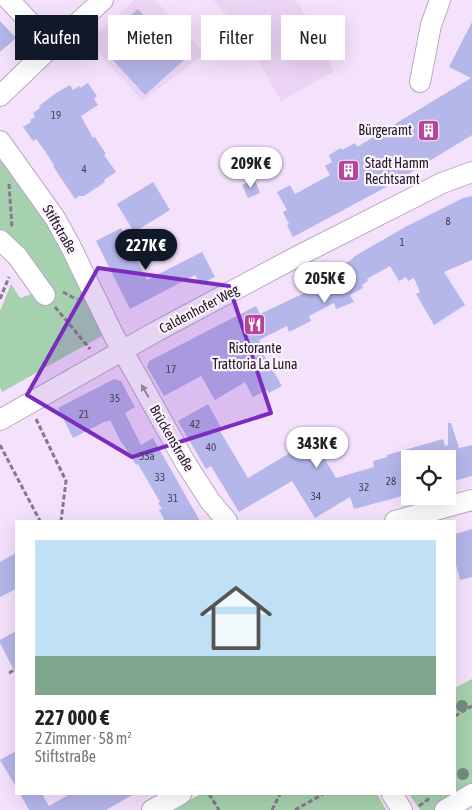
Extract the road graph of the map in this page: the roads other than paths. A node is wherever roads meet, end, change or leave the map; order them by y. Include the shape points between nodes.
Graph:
1 (9, 0) edge
2 (103, 0) edge
3 (440, 0) edge
4 (23, 15) edge
5 (86, 15) edge
6 (37, 60) edge
7 (420, 82) dead end
8 (0, 96) edge
9 (0, 141) edge
10 (472, 172) edge
11 (6, 235) edge
12 (45, 295) road end
13 (122, 351) junction
14 (0, 420) edge
15 (472, 500) edge
16 (226, 520) edge
17 (399, 520) edge
18 (472, 794) edge
19 (179, 795) edge
20 (393, 795) edge
21 (440, 802) edge
22 (152, 810) edge
23 (402, 810) edge

1 - 4 street
2 - 5 street
3 - 7 street
6 - 8 street
9 - 13 street, Stiftstraße via 55,218
10 - 13 street, Caldenhofer Weg via 400,203
11 - 12 street
13 - 14 street, Caldenhofer Weg
16 -> 13 street, Brückenstraße via 185,462
15 - 17 street
18 - 21 street
19 - 22 street
20 - 23 street

